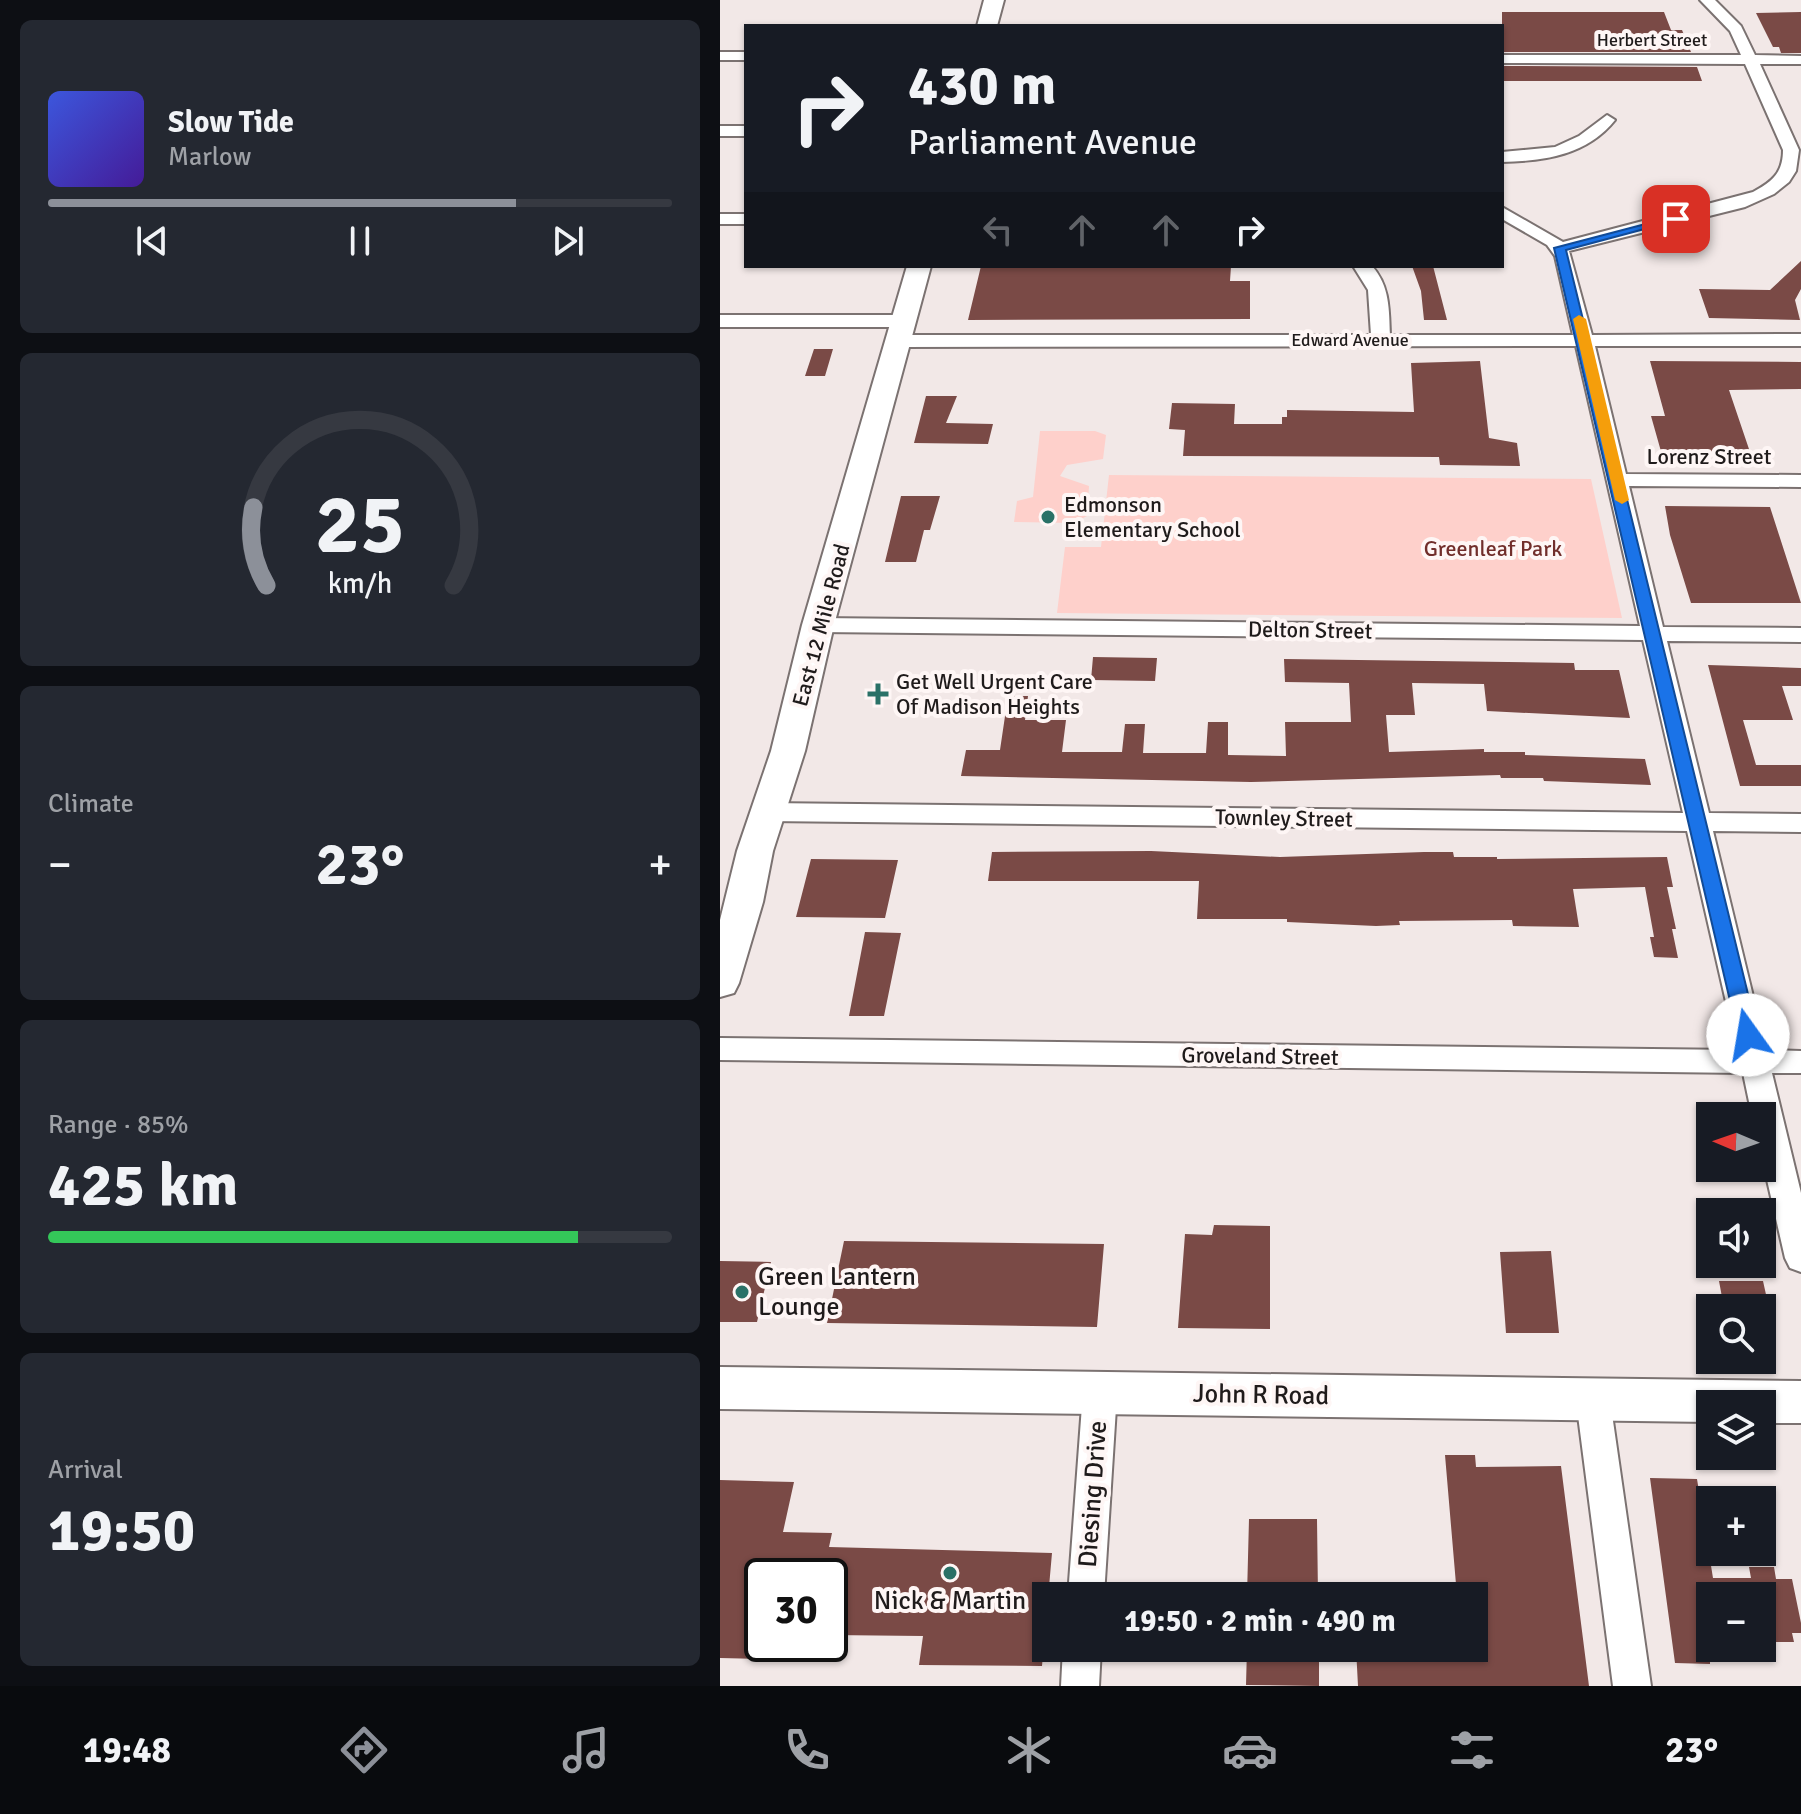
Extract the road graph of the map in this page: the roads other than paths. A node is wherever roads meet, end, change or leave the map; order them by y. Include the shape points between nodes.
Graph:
1 (994, 0) edge
2 (1707, 0) edge
3 (988, 24) edge
4 (720, 56) edge
5 (744, 56) edge
6 (1504, 59) edge
7 (1750, 60) junction
8 (1801, 60) edge
9 (1607, 120) dead end
10 (720, 131) edge
11 (744, 131) edge
12 (1504, 157) edge
13 (1504, 213) edge
14 (720, 219) edge
15 (744, 219) edge
16 (1560, 248) junction
17 (918, 268) edge
18 (1364, 268) edge
19 (720, 321) edge
20 (901, 331) junction
21 (1381, 340) junction
22 (1584, 340) junction
23 (1801, 340) edge
24 (1617, 480) junction
25 (1801, 481) edge
26 (818, 625) junction
27 (1653, 633) junction
28 (1801, 635) edge
29 (766, 812) junction
30 (1698, 822) junction
31 (1801, 823) edge
32 (720, 983) edge
33 (720, 1049) edge
34 (1754, 1062) junction
35 (1801, 1062) edge
36 (1801, 1258) edge
37 (720, 1388) edge
38 (1100, 1392) junction
39 (1593, 1400) junction
40 (1801, 1402) edge
41 (1087, 1582) edge
42 (1081, 1662) edge
43 (1080, 1686) edge
44 (1632, 1686) edge

1 - 3 main road
2 - 7 street via 1736,29
4 - 5 street
6 - 7 street, Herbert Street
7 - 8 street, Herbert Street
7 - 16 street via 1791,150 1791,167 1782,180 1739,203
9 - 12 street via 1591,138 1572,147
10 - 11 street
13 - 16 street
14 - 15 street
16 - 22 street
17 - 20 main road, East 12 Mile Road
18 - 21 street via 1377,286
19 - 20 street, Edward Avenue
20 - 21 street, Edward Avenue
20 - 26 main road, East 12 Mile Road
21 - 22 street, Edward Avenue
22 - 23 street, Edward Avenue
22 - 24 street
24 - 25 street, Lorenz Street
24 - 27 street
26 - 27 street, Delton Street
26 - 29 main road, East 12 Mile Road via 788,751
27 - 28 street, Delton Street
27 - 30 street
29 - 30 street, Townley Street
29 - 32 main road, East 12 Mile Road
30 - 31 street, Townley Street
30 - 34 street
33 - 34 street, Groveland Street
34 - 35 street, Groveland Street
34 - 36 street
37 - 38 main road, John R Road
38 - 39 main road, John R Road
38 - 41 street, Diesing Drive
39 - 40 main road, John R Road
39 - 44 street
42 - 43 street

